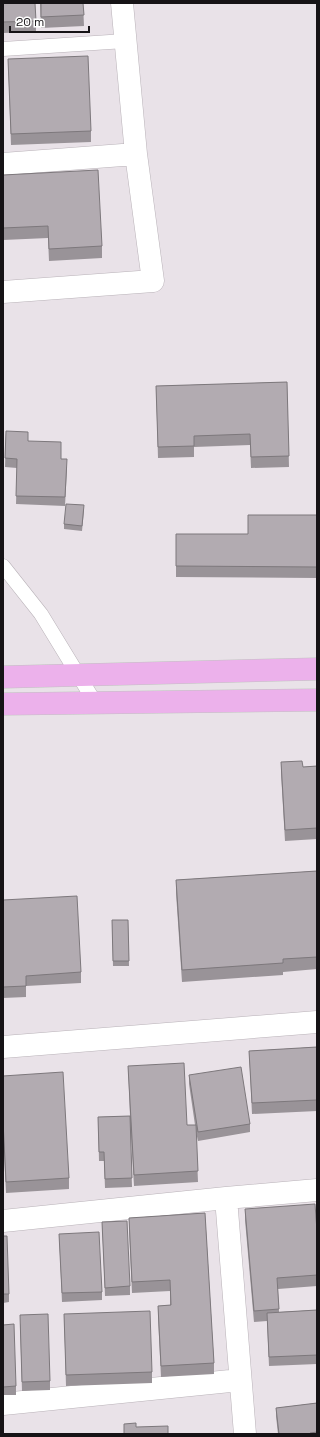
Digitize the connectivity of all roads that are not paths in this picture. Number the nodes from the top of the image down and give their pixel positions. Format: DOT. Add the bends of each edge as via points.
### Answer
graph roads {
  1 [pos="122,3"];
  2 [pos="125,41"];
  3 [pos="3,49"];
  4 [pos="136,154"];
  5 [pos="3,164"];
  6 [pos="3,292"];
  7 [pos="3,566"];
  8 [pos="317,669"];
  9 [pos="79,674"];
  10 [pos="3,677"];
  11 [pos="317,700"];
  12 [pos="3,704"];
  13 [pos="96,704"];
  14 [pos="317,1022"];
  15 [pos="3,1047"];
  16 [pos="317,1190"];
  17 [pos="226,1198"];
  18 [pos="3,1221"];
  19 [pos="240,1380"];
  20 [pos="3,1404"];
  21 [pos="245,1434"];
  1 -- 2 [label="street"];
  2 -- 3 [label="lane"];
  2 -- 4 [label="street"];
  4 -- 5 [label="street"];
  4 -- 6 [label="street" via="153,281"];
  7 -- 9 [label="lane" via="41,614"];
  8 -- 9 [label="main road"];
  9 -- 10 [label="main road"];
  9 -- 13 [label="lane"];
  11 -- 13 [label="main road"];
  12 -- 13 [label="main road"];
  14 -- 15 [label="street"];
  16 -- 17 [label="street"];
  17 -- 18 [label="street"];
  17 -- 19 [label="street"];
  19 -- 20 [label="street"];
  19 -- 21 [label="street"];
}
